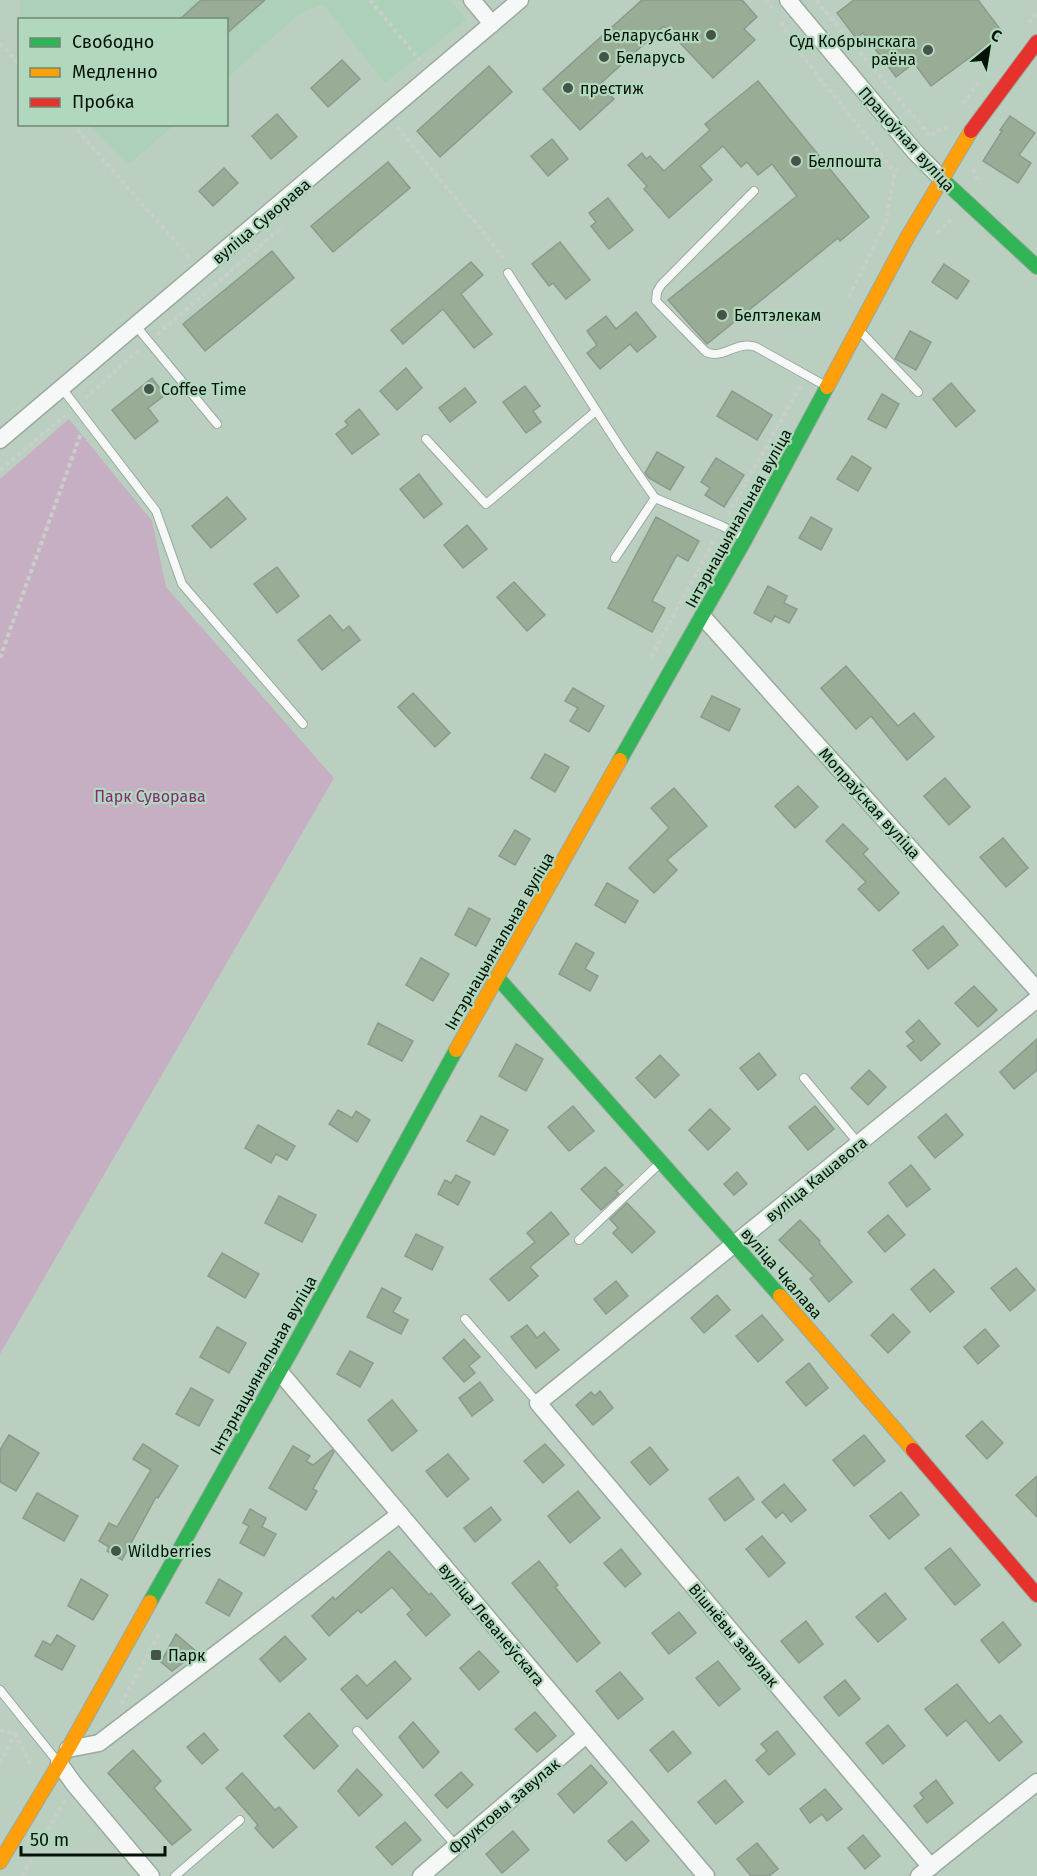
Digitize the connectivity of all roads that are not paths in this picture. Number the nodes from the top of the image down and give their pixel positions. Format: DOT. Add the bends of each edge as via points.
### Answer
graph roads {
  1 [pos="472,0"];
  2 [pos="520,0"];
  3 [pos="788,0"];
  4 [pos="492,24"];
  5 [pos="1037,42"];
  6 [pos="941,178"];
  7 [pos="754,191"];
  8 [pos="1037,267"];
  9 [pos="508,273"];
  10 [pos="136,326"];
  11 [pos="858,329"];
  12 [pos="61,387"];
  13 [pos="827,387"];
  14 [pos="918,392"];
  15 [pos="596,411"];
  16 [pos="217,424"];
  17 [pos="0,440"];
  18 [pos="426,440"];
  19 [pos="655,498"];
  20 [pos="746,538"];
  21 [pos="615,558"];
  22 [pos="702,617"];
  23 [pos="303,724"];
  24 [pos="497,977"];
  25 [pos="1037,990"];
  26 [pos="1037,999"];
  27 [pos="804,1078"];
  28 [pos="859,1145"];
  29 [pos="662,1162"];
  30 [pos="579,1240"];
  31 [pos="735,1244"];
  32 [pos="465,1319"];
  33 [pos="279,1371"];
  34 [pos="538,1403"];
  35 [pos="400,1514"];
  36 [pos="1037,1595"];
  37 [pos="0,1690"];
  38 [pos="357,1731"];
  39 [pos="586,1735"];
  40 [pos="64,1756"];
  41 [pos="1037,1782"];
  42 [pos="240,1820"];
  43 [pos="456,1846"];
  44 [pos="0,1862"];
  45 [pos="930,1873"];
  46 [pos="151,1876"];
  47 [pos="175,1876"];
  48 [pos="421,1876"];
  49 [pos="706,1876"];
  1 -- 4 [label="street"];
  2 -- 4 [label="street, вуліца Суворава"];
  3 -- 6 [label="street, Працоўная вуліца"];
  4 -- 10 [label="street, вуліца Суворава"];
  5 -- 6 [label="main road, Інтэрнацыянальная вуліца"];
  6 -- 8 [label="main road, Працоўная вуліца"];
  6 -- 11 [label="main road, Інтэрнацыянальная вуліца"];
  7 -- 13 [label="lane" via="661,285 656,301 706,352 720,354 747,344"];
  9 -- 15 [label="lane"];
  10 -- 12 [label="street, вуліца Суворава"];
  10 -- 16 [label="lane"];
  11 -- 13 [label="main road, Інтэрнацыянальная вуліца"];
  11 -- 14 [label="lane"];
  12 -- 17 [label="street, вуліца Суворава"];
  12 -- 23 [label="lane" via="156,511 182,584"];
  13 -- 20 [label="main road, Інтэрнацыянальная вуліца"];
  15 -- 18 [label="lane" via="486,504"];
  15 -- 19 [label="lane"];
  19 -- 20 [label="lane"];
  19 -- 21 [label="lane"];
  20 -- 22 [label="main road, Інтэрнацыянальная вуліца"];
  22 -- 24 [label="main road, Інтэрнацыянальная вуліца"];
  22 -- 25 [label="street, Мопраўская вуліца"];
  24 -- 29 [label="main road, вуліца Чкалава"];
  24 -- 33 [label="main road, Інтэрнацыянальная вуліца"];
  26 -- 28 [label="street, вуліца Кашавога"];
  27 -- 28 [label="lane"];
  28 -- 31 [label="street, вуліца Кашавога"];
  29 -- 30 [label="lane"];
  29 -- 31 [label="main road, вуліца Чкалава"];
  31 -- 34 [label="street, вуліца Кашавога"];
  31 -- 36 [label="main road, вуліца Чкалава"];
  32 -- 34 [label="lane"];
  33 -- 35 [label="street, вуліца Леванеўскага"];
  33 -- 40 [label="main road, Інтэрнацыянальная вуліца"];
  34 -- 45 [label="street, Вішнёвы завулак"];
  35 -- 39 [label="street, вуліца Леванеўскага"];
  35 -- 40 [label="street" via="99,1743"];
  37 -- 40 [label="lane" via="26,1724"];
  38 -- 43 [label="lane"];
  39 -- 43 [label="street, Фруктовы завулак"];
  39 -- 49 [label="street, вуліца Леванеўскага"];
  40 -- 44 [label="main road, Інтэрнацыянальная вуліца"];
  40 -- 46 [label="street" via="74,1784"];
  41 -- 45 [label="street"];
  42 -- 47 [label="lane"];
  43 -- 48 [label="street, Фруктовы завулак"];
}
